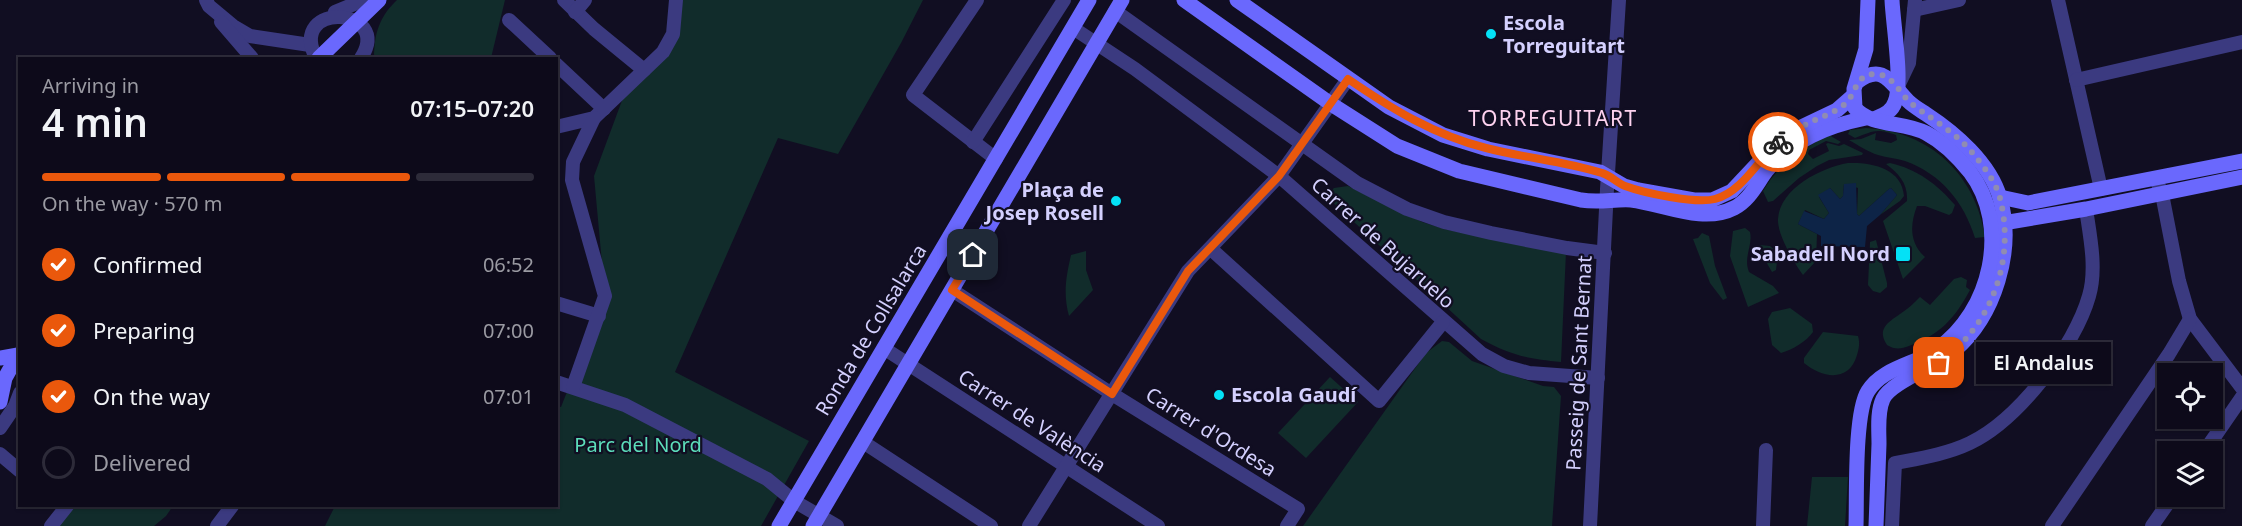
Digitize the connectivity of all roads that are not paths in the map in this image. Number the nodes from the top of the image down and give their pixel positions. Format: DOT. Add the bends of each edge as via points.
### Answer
graph roads {
  1 [pos="372,0"];
  2 [pos="379,0"];
  3 [pos="564,0"];
  4 [pos="585,0"];
  5 [pos="676,0"];
  6 [pos="977,0"];
  7 [pos="1064,0"];
  8 [pos="1089,0"];
  9 [pos="1184,0"];
  10 [pos="1237,0"];
  11 [pos="1619,0"];
  12 [pos="1868,0"];
  13 [pos="1893,0"];
  14 [pos="1959,0"];
  15 [pos="2058,0"];
  16 [pos="208,3"];
  17 [pos="1914,5"];
  18 [pos="1119,6"];
  19 [pos="575,12"];
  20 [pos="326,16"];
  21 [pos="509,20"];
  22 [pos="361,26"];
  23 [pos="1073,28"];
  24 [pos="274,41"];
  25 [pos="2242,42"];
  26 [pos="1096,43"];
  27 [pos="310,45"];
  28 [pos="364,56"];
  29 [pos="251,57"];
  30 [pos="317,57"];
  31 [pos="319,57"];
  32 [pos="545,57"];
  33 [pos="558,66"];
  34 [pos="644,70"];
  35 [pos="1348,79"];
  36 [pos="2076,80"];
  37 [pos="1897,88"];
  38 [pos="1855,89"];
  39 [pos="1331,104"];
  40 [pos="599,113"];
  41 [pos="1870,118"];
  42 [pos="558,126"];
  43 [pos="973,142"];
  44 [pos="1302,144"];
  45 [pos="996,159"];
  46 [pos="2242,161"];
  47 [pos="1608,175"];
  48 [pos="1279,176"];
  49 [pos="2242,177"];
  50 [pos="2154,178"];
  51 [pos="2101,189"];
  52 [pos="2162,194"];
  53 [pos="2000,197"];
  54 [pos="1606,202"];
  55 [pos="1987,207"];
  56 [pos="2086,209"];
  57 [pos="959,223"];
  58 [pos="2004,223"];
  59 [pos="983,237"];
  60 [pos="1211,249"];
  61 [pos="1605,253"];
  62 [pos="952,290"];
  63 [pos="558,304"];
  64 [pos="599,316"];
  65 [pos="2190,319"];
  66 [pos="1443,322"];
  67 [pos="885,349"];
  68 [pos="18,355"];
  69 [pos="18,356"];
  70 [pos="18,357"];
  71 [pos="0,358"];
  72 [pos="908,364"];
  73 [pos="0,374"];
  74 [pos="1598,378"];
  75 [pos="558,383"];
  76 [pos="573,387"];
  77 [pos="2242,388"];
  78 [pos="1112,394"];
  79 [pos="2242,397"];
  80 [pos="18,398"];
  81 [pos="0,402"];
  82 [pos="0,428"];
  83 [pos="2212,441"];
  84 [pos="863,442"];
  85 [pos="1766,450"];
  86 [pos="0,454"];
  87 [pos="1066,467"];
  88 [pos="18,469"];
  89 [pos="794,501"];
  90 [pos="63,507"];
  91 [pos="231,507"];
  92 [pos="2165,507"];
  93 [pos="816,520"];
  94 [pos="51,526"];
  95 [pos="217,526"];
  96 [pos="779,526"];
  97 [pos="837,526"];
  98 [pos="991,526"];
  99 [pos="1029,526"];
  100 [pos="1158,526"];
  101 [pos="1287,526"];
  102 [pos="1590,526"];
  103 [pos="1763,526"];
  104 [pos="1856,526"];
  105 [pos="1876,526"];
  106 [pos="1892,526"];
  107 [pos="2052,526"];
  108 [pos="2152,526"];
  1 -- 20 [label="street"];
  2 -- 22 [label="main road"];
  3 -- 19 [label="street"];
  4 -- 19 [label="street"];
  5 -- 34 [label="street" via="672,39"];
  6 -- 43 [label="street" via="913,95"];
  7 -- 43 [label="street"];
  8 -- 23 [label="main road, Ronda de Collsalarca"];
  9 -- 39 [label="main road"];
  10 -- 35 [label="main road"];
  11 -- 47 [label="street, Passeig de Sant Bernat"];
  12 -- 38 [label="main road" via="1866,49"];
  13 -- 37 [label="main road"];
  14 -- 17 [label="street"];
  15 -- 36 [label="street"];
  16 -- 24 [label="street" via="250,36"];
  16 -- 29 [label="street"];
  17 -- 37 [label="street" via="1909,63"];
  18 -- 26 [label="main road"];
  18 -- 44 [label="street"];
  19 -- 34 [label="street"];
  20 -- 22 [label="street" via="349,15"];
  20 -- 24 [label="street" via="297,34"];
  20 -- 27 [label="street" via="314,27"];
  21 -- 32 [label="street"];
  22 -- 28 [label="street" via="367,42"];
  22 -- 31 [label="main road"];
  23 -- 26 [label="street, Carrer de Bujaruelo"];
  23 -- 45 [label="main road, Ronda de Collsalarca"];
  24 -- 27 [label="street"];
  25 -- 36 [label="street"];
  26 -- 48 [label="street, Carrer de Bujaruelo"];
  26 -- 59 [label="main road"];
  27 -- 30 [label="street"];
  33 -- 40 [label="street"];
  34 -- 40 [label="street"];
  35 -- 39 [label="street"];
  35 -- 47 [label="main road" via="1389,107 1443,135 1488,149"];
  36 -- 51 [label="street"];
  37 -- 38 [label="main road" via="1886,76 1878,74 1864,77"];
  37 -- 41 [label="main road" via="1895,104 1888,112"];
  37 -- 53 [label="main road" via="1910,103 1964,143 1992,179"];
  38 -- 41 [label="main road" via="1855,108"];
  38 -- 47 [label="main road" via="1837,110 1794,130 1743,181 1712,200 1638,190"];
  39 -- 44 [label="street"];
  39 -- 54 [label="main road" via="1382,138 1459,171 1573,199"];
  40 -- 42 [label="street"];
  40 -- 64 [label="street" via="573,162 572,172 604,286"];
  41 -- 54 [label="main road" via="1821,130 1791,147 1745,200 1721,213 1701,214 1628,200"];
  41 -- 55 [label="main road" via="1926,132 1948,148 1977,183"];
  43 -- 45 [label="street"];
  44 -- 48 [label="street"];
  44 -- 61 [label="street" via="1357,183 1407,209 1491,233"];
  45 -- 57 [label="main road, Ronda de Collsalarca"];
  46 -- 50 [label="main road"];
  47 -- 54 [label="street, Passeig de Sant Bernat"];
  48 -- 60 [label="street"];
  48 -- 66 [label="street, Carrer de Bujaruelo"];
  49 -- 52 [label="main road"];
  50 -- 51 [label="main road"];
  50 -- 52 [label="street"];
  51 -- 53 [label="main road" via="2028,203"];
  52 -- 56 [label="main road"];
  52 -- 65 [label="street"];
  53 -- 58 [label="main road"];
  54 -- 61 [label="street, Passeig de Sant Bernat"];
  55 -- 58 [label="main road"];
  55 -- 104 [label="main road" via="1991,255 1975,308 1940,348 1881,377 1867,392 1860,418"];
  56 -- 58 [label="main road"];
  56 -- 106 [label="street" via="2092,271 2090,295 2058,361 2008,416 1972,442 1932,457 1895,463"];
  57 -- 59 [label="main road"];
  57 -- 67 [label="main road, Ronda de Collsalarca"];
  58 -- 105 [label="main road" via="1998,282 1987,312 1947,357 1898,385 1884,398 1879,417"];
  59 -- 62 [label="main road"];
  60 -- 66 [label="street" via="1379,401"];
  60 -- 78 [label="street" via="1188,271"];
  61 -- 74 [label="street, Passeig de Sant Bernat"];
  62 -- 72 [label="main road"];
  62 -- 78 [label="street, Carrer d'Ordesa"];
  63 -- 64 [label="street"];
  64 -- 76 [label="street"];
  65 -- 77 [label="street"];
  65 -- 107 [label="street"];
  66 -- 74 [label="street, Carrer de Bujaruelo" via="1482,354 1504,366"];
  67 -- 72 [label="street, Carrer de València"];
  67 -- 89 [label="main road, Ronda de Collsalarca"];
  68 -- 71 [label="main road"];
  69 -- 73 [label="main road"];
  70 -- 81 [label="main road" via="5,378"];
  72 -- 84 [label="main road"];
  72 -- 87 [label="street, Carrer de València"];
  74 -- 102 [label="street, Passeig de Sant Bernat"];
  75 -- 76 [label="street"];
  76 -- 89 [label="street" via="626,405 767,479"];
  78 -- 87 [label="street"];
  78 -- 101 [label="street, Carrer d'Ordesa" via="1298,508"];
  79 -- 83 [label="street"];
  80 -- 82 [label="street"];
  84 -- 93 [label="main road"];
  84 -- 98 [label="street"];
  85 -- 103 [label="street"];
  86 -- 88 [label="street"];
  87 -- 99 [label="street"];
  87 -- 100 [label="street, Carrer de València"];
  89 -- 93 [label="street"];
  89 -- 96 [label="main road, Ronda de Collsalarca"];
  90 -- 94 [label="street"];
  91 -- 95 [label="street"];
  92 -- 108 [label="street"];
  93 -- 97 [label="street"];
}
